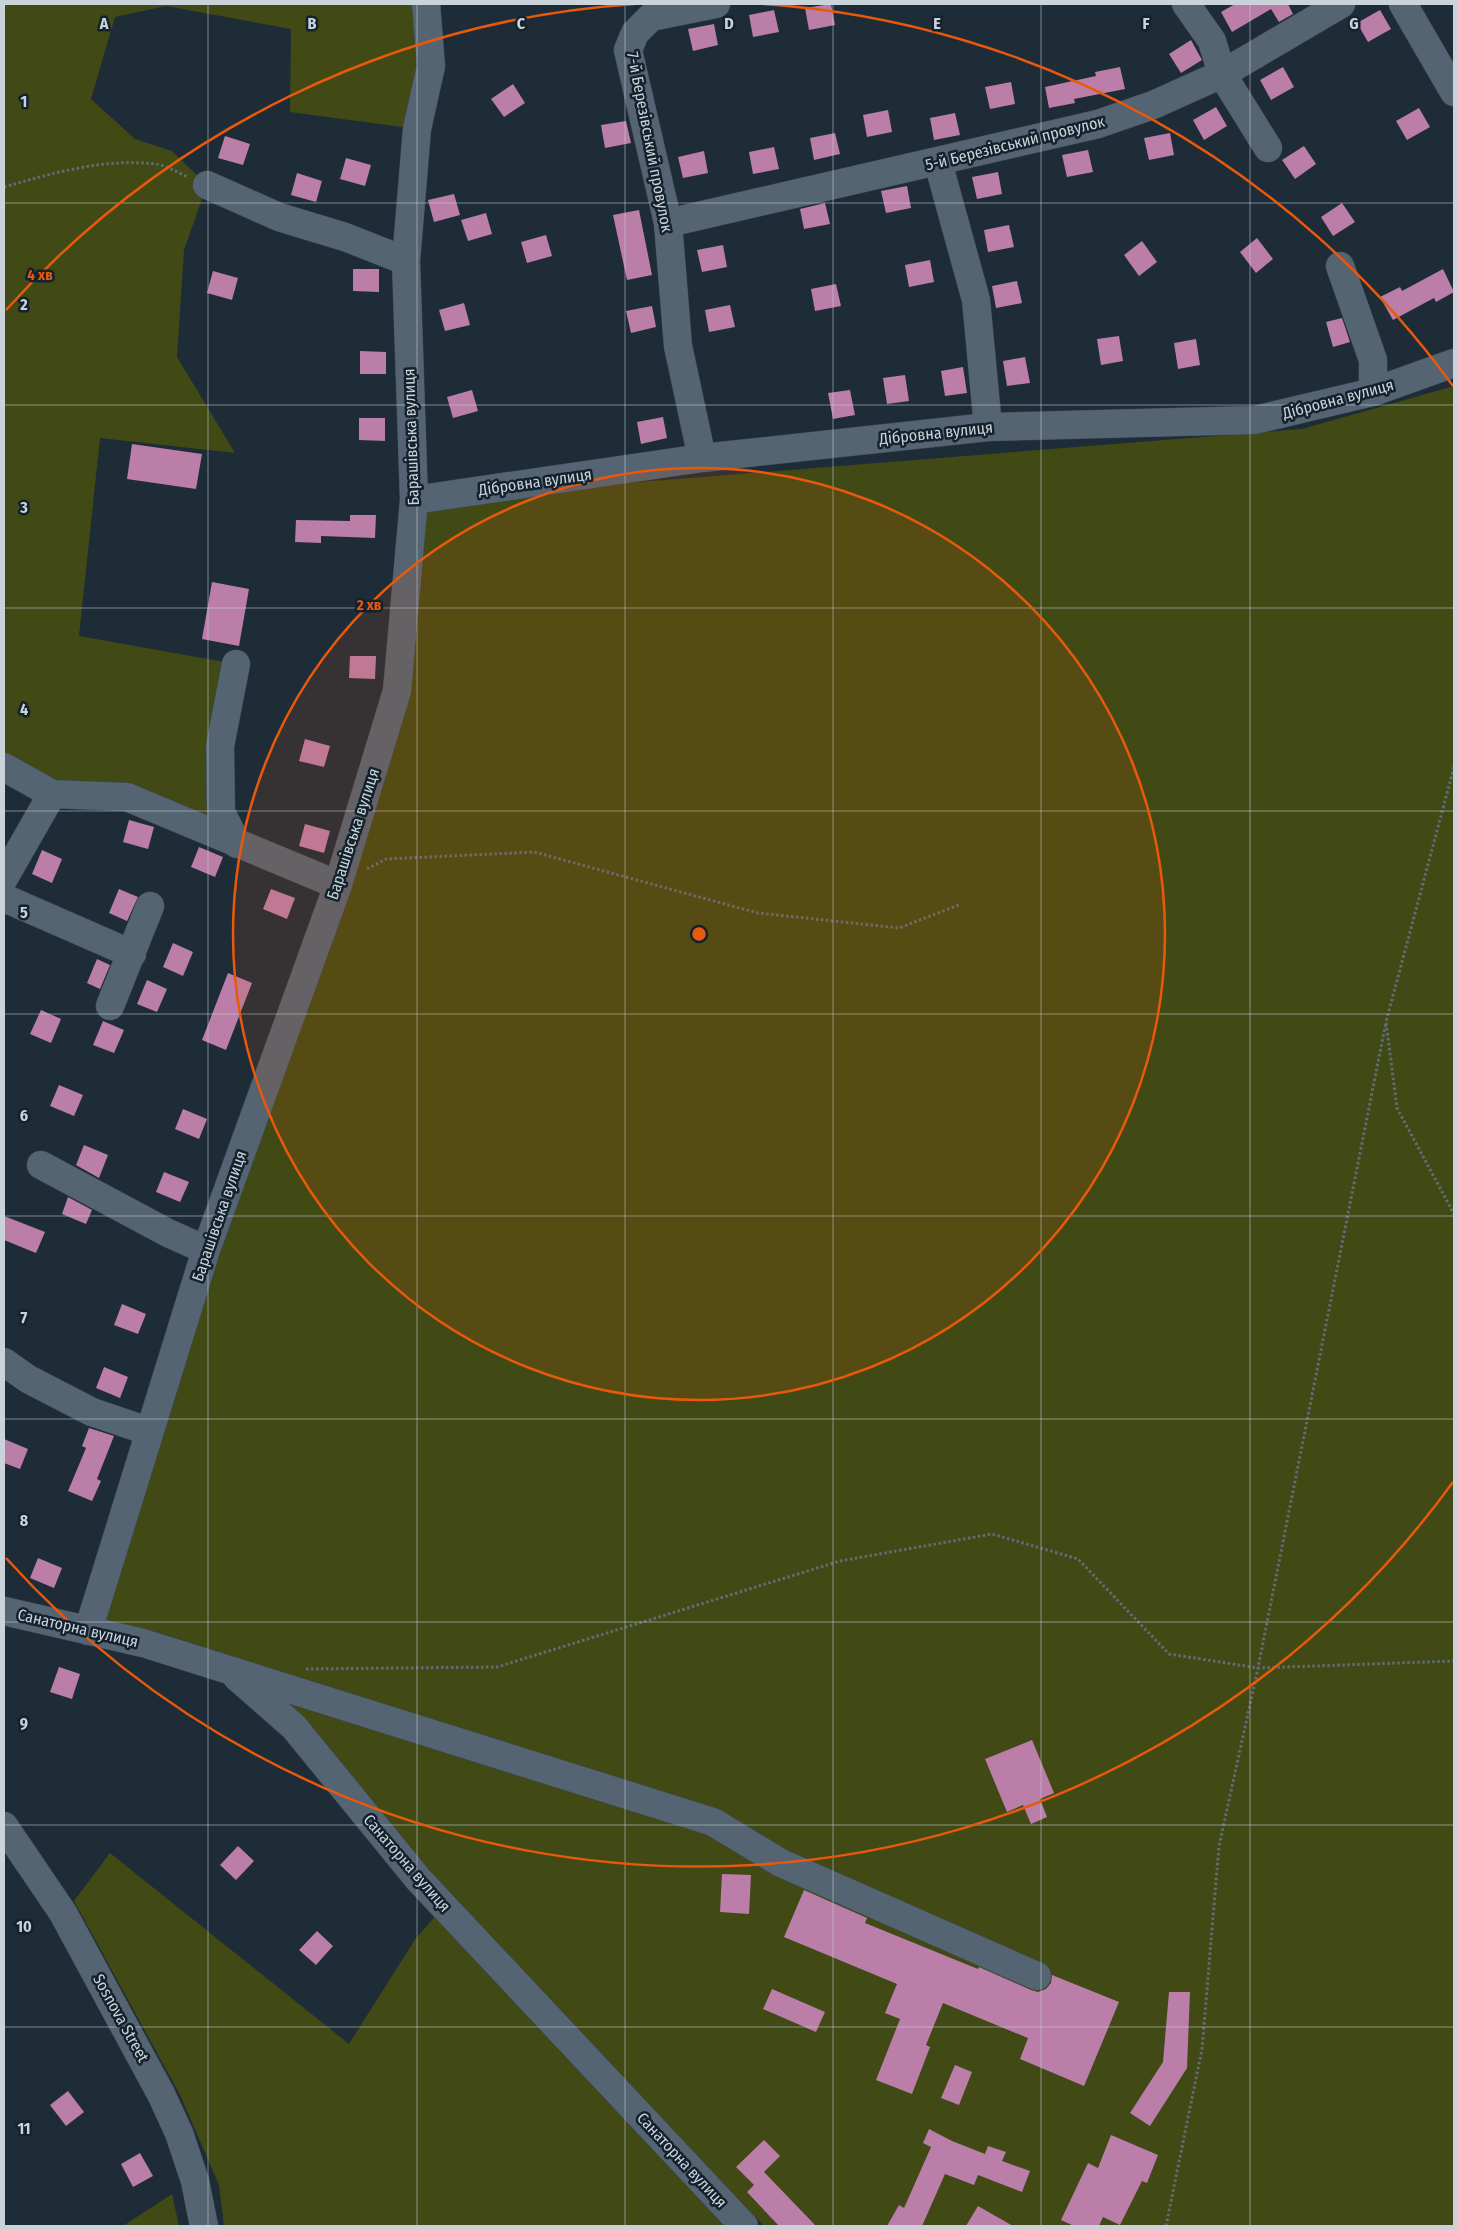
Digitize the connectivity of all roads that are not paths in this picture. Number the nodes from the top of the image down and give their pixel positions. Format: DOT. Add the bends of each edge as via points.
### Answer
graph roads {
  1 [pos="426,4"];
  2 [pos="716,4"];
  3 [pos="1186,4"];
  4 [pos="1341,4"];
  5 [pos="1403,4"];
  6 [pos="1222,74"];
  7 [pos="1454,92"];
  8 [pos="1268,148"];
  9 [pos="938,162"];
  10 [pos="207,186"];
  11 [pos="668,223"];
  12 [pos="406,261"];
  13 [pos="1340,266"];
  14 [pos="1454,363"];
  15 [pos="1373,392"];
  16 [pos="988,427"];
  17 [pos="702,458"];
  18 [pos="414,500"];
  19 [pos="236,664"];
  20 [pos="4,767"];
  21 [pos="52,794"];
  22 [pos="237,844"];
  23 [pos="4,878"];
  24 [pos="338,885"];
  25 [pos="4,898"];
  26 [pos="150,906"];
  27 [pos="132,954"];
  28 [pos="110,1006"];
  29 [pos="41,1165"];
  30 [pos="206,1250"];
  31 [pos="4,1362"];
  32 [pos="148,1431"];
  33 [pos="4,1611"];
  34 [pos="88,1631"];
  35 [pos="228,1669"];
  36 [pos="4,1826"];
  37 [pos="1037,1976"];
  38 [pos="204,2226"];
  39 [pos="744,2226"];
  1 -- 12 [label="street, Барашівська вулиця" via="431,66 417,129"];
  2 -- 11 [label="street, 7-й Березівський провулок" via="651,17 636,32 628,50"];
  3 -- 6 [label="street" via="1212,40"];
  4 -- 6 [label="street, 5-й Березівський провулок"];
  5 -- 7 [label="street"];
  6 -- 8 [label="street"];
  6 -- 9 [label="street, 5-й Березівський провулок" via="1153,105 1098,124"];
  9 -- 11 [label="street, 5-й Березівський провулок"];
  9 -- 16 [label="street" via="976,300"];
  10 -- 12 [label="street" via="279,217 345,237"];
  11 -- 17 [label="street, 7-й Березівський провулок" via="678,346"];
  12 -- 18 [label="street, Барашівська вулиця"];
  13 -- 15 [label="street" via="1373,360"];
  14 -- 15 [label="street, Дібровна вулиця"];
  15 -- 16 [label="street, Дібровна вулиця" via="1255,420"];
  16 -- 17 [label="street, Дібровна вулиця"];
  17 -- 18 [label="street, Дібровна вулиця"];
  18 -- 24 [label="street, Барашівська вулиця" via="397,691"];
  19 -- 22 [label="street" via="220,746 221,812"];
  20 -- 21 [label="street"];
  21 -- 22 [label="street" via="126,797"];
  21 -- 23 [label="street"];
  22 -- 24 [label="street"];
  24 -- 30 [label="street, Барашівська вулиця"];
  25 -- 27 [label="street"];
  26 -- 27 [label="street"];
  27 -- 28 [label="street"];
  29 -- 30 [label="street"];
  30 -- 32 [label="street, Барашівська вулиця"];
  31 -- 32 [label="street" via="28,1379 92,1412"];
  32 -- 34 [label="street, Барашівська вулиця"];
  33 -- 34 [label="street, Санаторна вулиця"];
  34 -- 35 [label="street, Санаторна вулиця" via="143,1643"];
  35 -- 37 [label="street" via="713,1822 781,1863"];
  35 -- 39 [label="street, Санаторна вулиця" via="294,1727 419,1880"];
  36 -- 38 [label="street, Sosnova Street" via="63,1913 162,2094 192,2173"];
}
